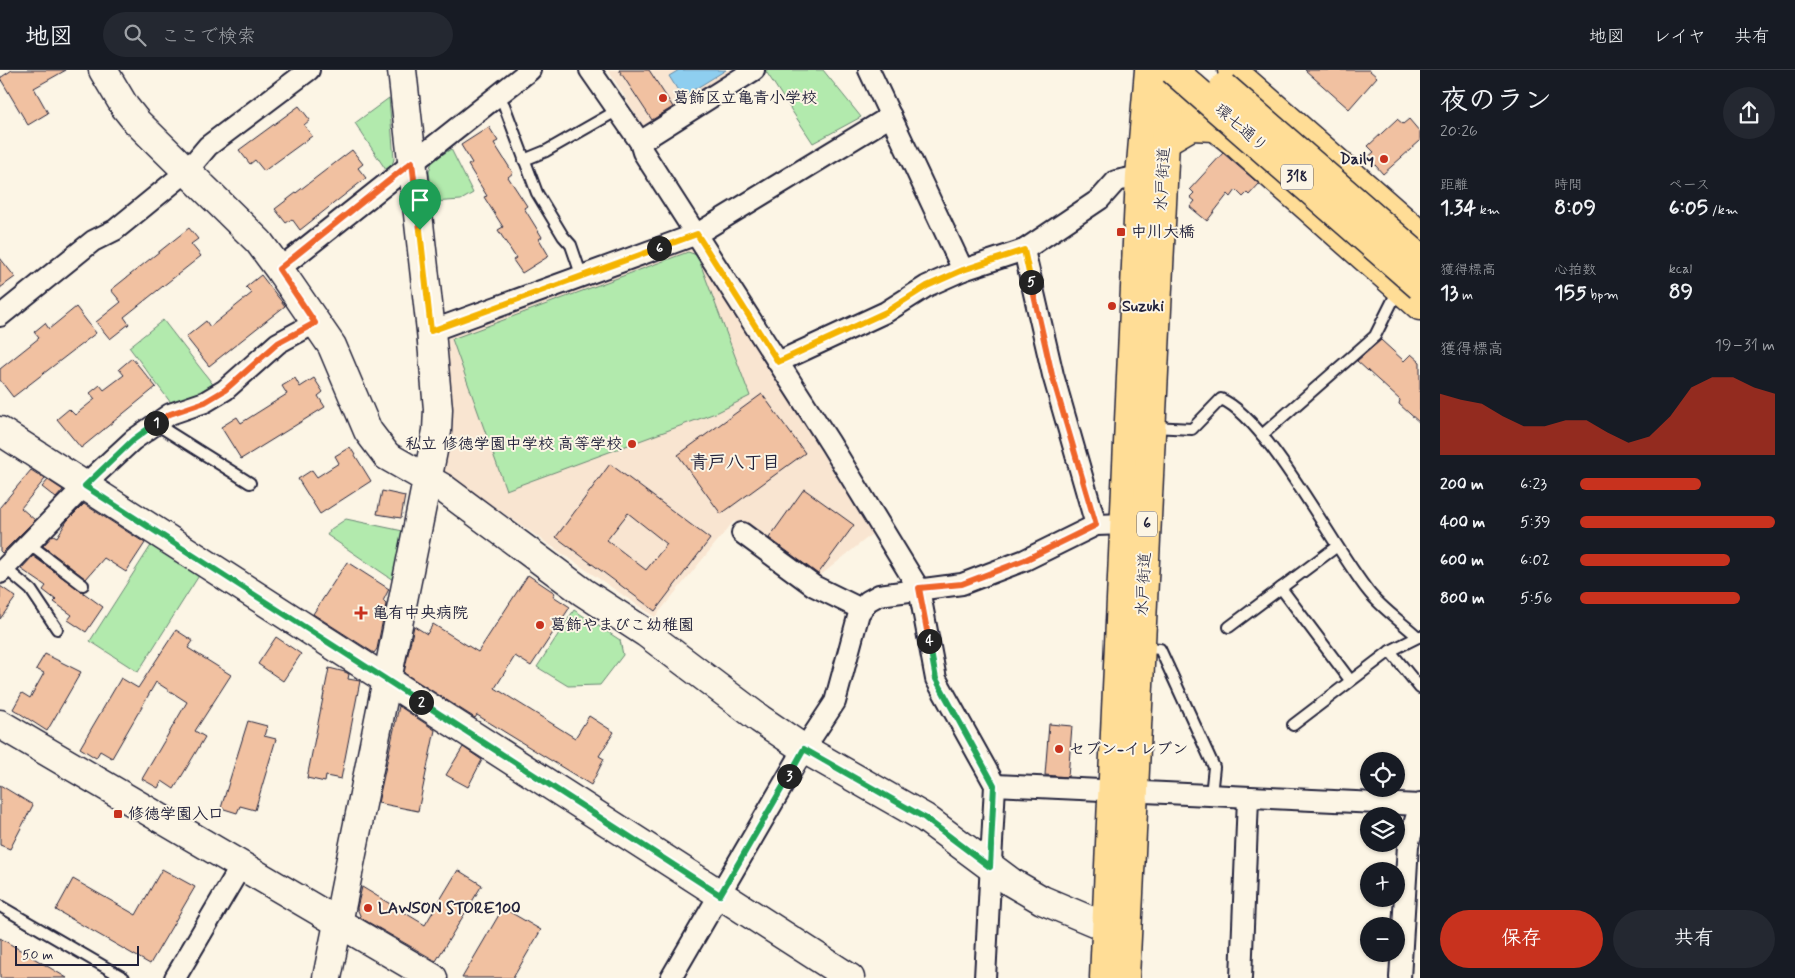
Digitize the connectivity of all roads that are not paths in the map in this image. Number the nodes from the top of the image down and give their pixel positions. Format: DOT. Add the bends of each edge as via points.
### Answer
graph roads {
  1 [pos="103,70"];
  2 [pos="309,70"];
  3 [pos="402,70"];
  4 [pos="530,70"];
  5 [pos="590,70"];
  6 [pos="754,70"];
  7 [pos="869,70"];
  8 [pos="1204,70"];
  9 [pos="1238,72"];
  10 [pos="1160,74"];
  11 [pos="497,96"];
  12 [pos="1273,104"];
  13 [pos="618,110"];
  14 [pos="891,116"];
  15 [pos="1215,127"];
  16 [pos="1165,141"];
  17 [pos="640,142"];
  18 [pos="1239,146"];
  19 [pos="524,160"];
  20 [pos="412,162"];
  21 [pos="186,172"];
  22 [pos="1140,176"];
  23 [pos="697,234"];
  24 [pos="1420,235"];
  25 [pos="1024,250"];
  26 [pos="1420,258"];
  27 [pos="279,269"];
  28 [pos="963,270"];
  29 [pos="582,277"];
  30 [pos="1410,287"];
  31 [pos="1420,306"];
  32 [pos="0,316"];
  33 [pos="315,323"];
  34 [pos="431,331"];
  35 [pos="778,362"];
  36 [pos="156,424"];
  37 [pos="1152,427"];
  38 [pos="0,431"];
  39 [pos="1262,435"];
  40 [pos="429,480"];
  41 [pos="250,483"];
  42 [pos="85,486"];
  43 [pos="1125,524"];
  44 [pos="1096,525"];
  45 [pos="742,533"];
  46 [pos="29,544"];
  47 [pos="1336,546"];
  48 [pos="2,571"];
  49 [pos="83,585"];
  50 [pos="919,588"];
  51 [pos="1281,588"];
  52 [pos="861,608"];
  53 [pos="1229,627"];
  54 [pos="57,629"];
  55 [pos="1419,636"];
  56 [pos="1141,647"];
  57 [pos="1390,651"];
  58 [pos="1350,680"];
  59 [pos="388,681"];
  60 [pos="1420,688"];
  61 [pos="0,724"];
  62 [pos="1294,725"];
  63 [pos="804,749"];
  64 [pos="994,785"];
  65 [pos="1122,791"];
  66 [pos="1211,795"];
  67 [pos="1248,798"];
  68 [pos="1420,805"];
  69 [pos="241,866"];
  70 [pos="990,867"];
  71 [pos="720,895"];
  72 [pos="0,906"];
  73 [pos="338,923"];
  74 [pos="1106,928"];
  75 [pos="124,978"];
  76 [pos="175,978"];
  77 [pos="327,978"];
  78 [pos="433,978"];
  79 [pos="671,978"];
  80 [pos="850,978"];
  81 [pos="984,978"];
  82 [pos="1104,978"];
  83 [pos="1126,978"];
  84 [pos="1241,978"];
  85 [pos="1400,978"];
  1 -- 21 [label="street" via="125,107"];
  2 -- 21 [label="street" via="208,146"];
  3 -- 20 [label="street"];
  4 -- 11 [label="street"];
  5 -- 13 [label="street"];
  6 -- 17 [label="street"];
  7 -- 14 [label="street"];
  8 -- 26 [label="main road, 環七通り / 318, bridge"];
  9 -- 12 [label="main road"];
  10 -- 15 [label="main road"];
  10 -- 16 [label="main road, 水戸街道 / 6"];
  10 -- 22 [label="main road, 水戸街道 / 6"];
  10 -- 30 [label="main road, 環七通り / 318, bridge"];
  11 -- 19 [label="lane" via="504,105"];
  11 -- 20 [label="street"];
  12 -- 18 [label="main road" via="1253,108 1239,125 1236,135"];
  12 -- 24 [label="main road"];
  13 -- 17 [label="street"];
  13 -- 19 [label="lane"];
  14 -- 23 [label="street"];
  14 -- 28 [label="street"];
  15 -- 16 [label="main road" via="1191,126"];
  15 -- 18 [label="main road"];
  16 -- 37 [label="main road, 水戸街道 / 6"];
  17 -- 23 [label="street" via="643,152"];
  18 -- 30 [label="main road"];
  19 -- 29 [label="lane" via="537,193 562,236 571,245"];
  20 -- 27 [label="street"];
  20 -- 34 [label="street"];
  21 -- 27 [label="street" via="259,242"];
  21 -- 32 [label="street" via="115,230 92,241"];
  22 -- 25 [label="street" via="1116,181 1100,199"];
  22 -- 43 [label="main road, 水戸街道 / 6"];
  23 -- 29 [label="street"];
  23 -- 35 [label="street"];
  25 -- 28 [label="street"];
  25 -- 44 [label="street" via="1052,375"];
  27 -- 33 [label="street"];
  28 -- 35 [label="street" via="927,286 886,312"];
  29 -- 34 [label="street"];
  30 -- 31 [label="main road"];
  30 -- 39 [label="lane" via="1375,336"];
  33 -- 36 [label="street" via="278,343 225,390 205,402 170,414"];
  33 -- 40 [label="street" via="332,346 376,443 387,456"];
  34 -- 40 [label="street" via="438,409"];
  35 -- 50 [label="street"];
  36 -- 41 [label="lane"];
  36 -- 42 [label="street" via="133,440"];
  37 -- 39 [label="lane" via="1192,429 1221,399 1231,404"];
  37 -- 56 [label="main road, 水戸街道 / 6"];
  38 -- 42 [label="street"];
  39 -- 47 [label="lane"];
  40 -- 59 [label="street"];
  40 -- 63 [label="street"];
  42 -- 46 [label="street"];
  42 -- 59 [label="street"];
  43 -- 44 [label="street"];
  43 -- 65 [label="main road, 水戸街道 / 6"];
  44 -- 50 [label="street" via="1025,560 962,584"];
  45 -- 52 [label="street" via="814,586"];
  46 -- 48 [label="street"];
  46 -- 49 [label="lane"];
  47 -- 51 [label="lane"];
  47 -- 55 [label="lane" via="1369,593"];
  48 -- 54 [label="lane" via="31,590"];
  50 -- 52 [label="street" via="879,595"];
  50 -- 64 [label="street" via="936,679"];
  51 -- 53 [label="lane"];
  51 -- 58 [label="lane"];
  52 -- 63 [label="street" via="835,702"];
  55 -- 57 [label="lane"];
  56 -- 65 [label="main road, 水戸街道 / 6"];
  56 -- 66 [label="lane" via="1160,649 1214,767"];
  57 -- 58 [label="lane"];
  57 -- 60 [label="lane"];
  58 -- 62 [label="lane"];
  59 -- 71 [label="street"];
  59 -- 73 [label="street"];
  61 -- 69 [label="street"];
  63 -- 70 [label="street" via="925,818"];
  63 -- 71 [label="street"];
  64 -- 65 [label="street"];
  64 -- 70 [label="street"];
  65 -- 66 [label="street"];
  65 -- 74 [label="main road, 水戸街道 / 6"];
  65 -- 83 [label="main road, 水戸街道 / 6"];
  66 -- 67 [label="street"];
  67 -- 68 [label="street"];
  67 -- 84 [label="street"];
  68 -- 85 [label="street" via="1408,845"];
  69 -- 73 [label="street"];
  69 -- 76 [label="street"];
  70 -- 74 [label="street" via="1042,900"];
  70 -- 81 [label="street"];
  71 -- 79 [label="street"];
  71 -- 80 [label="street"];
  72 -- 75 [label="lane"];
  73 -- 77 [label="street"];
  73 -- 78 [label="street"];
  74 -- 82 [label="main road, 水戸街道 / 6"];
}
